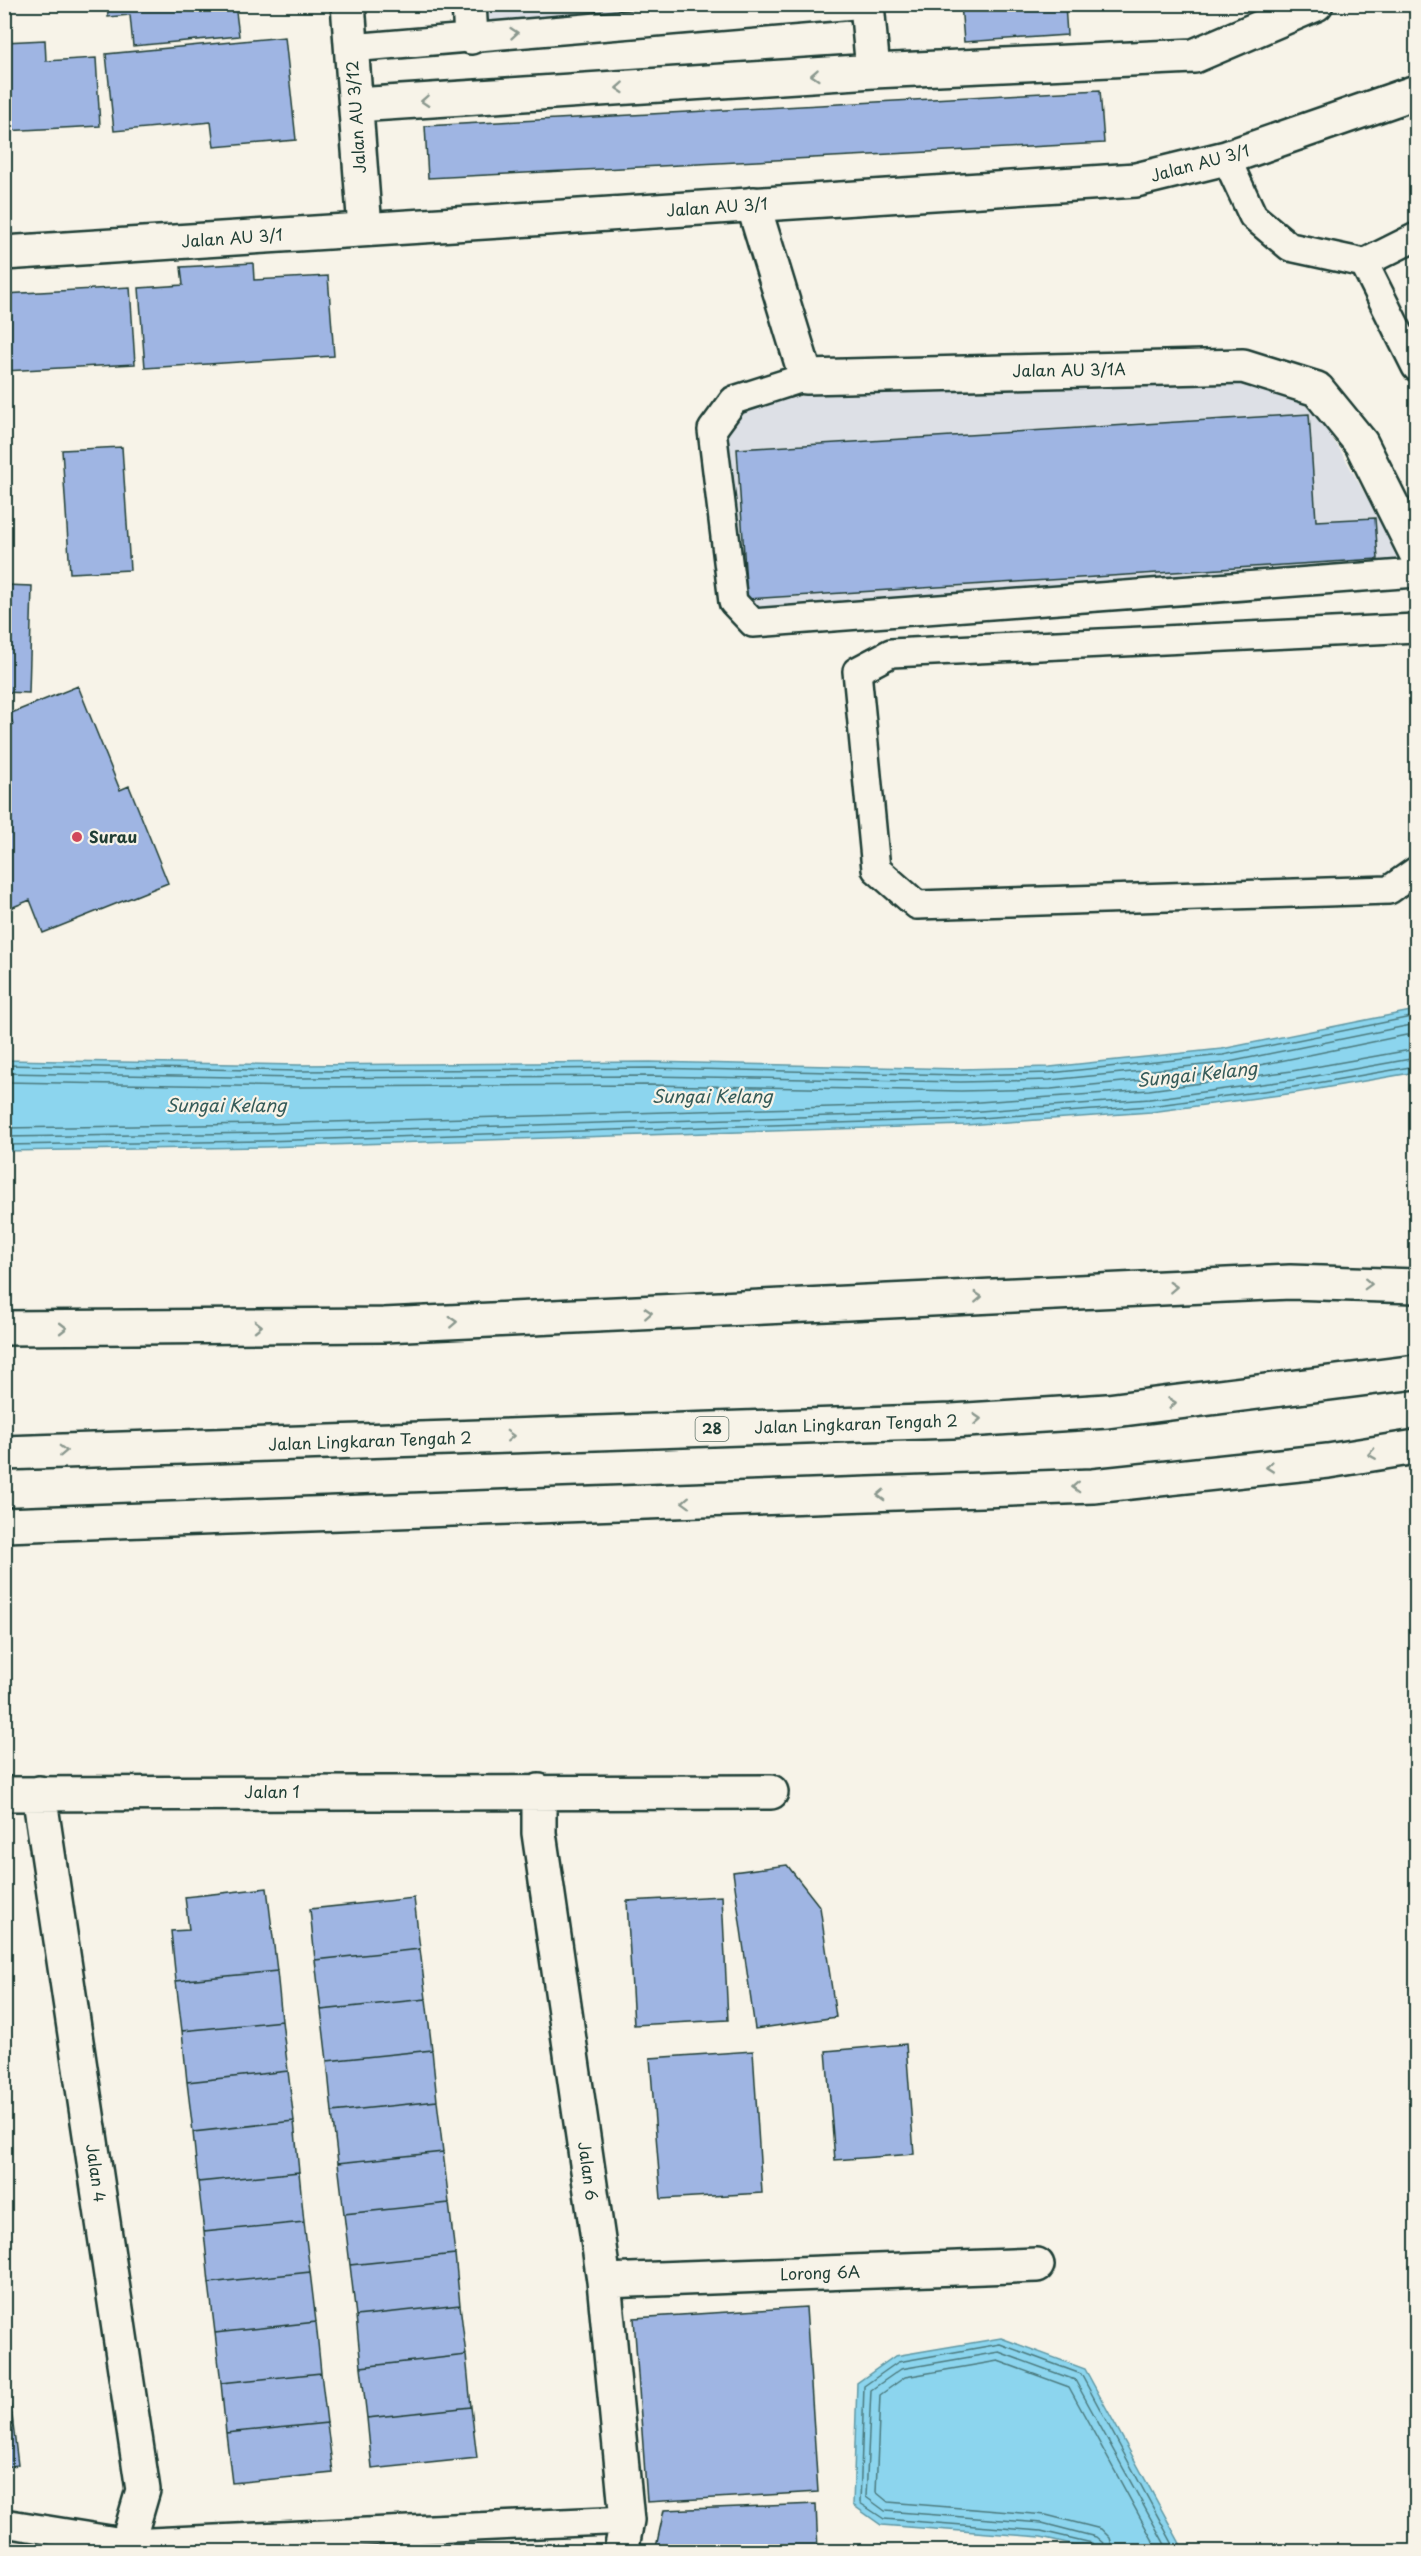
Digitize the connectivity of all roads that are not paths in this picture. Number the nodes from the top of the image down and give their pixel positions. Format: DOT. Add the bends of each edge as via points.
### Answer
graph roads {
  1 [pos="348,4"];
  2 [pos="469,4"];
  3 [pos="867,4"];
  4 [pos="1316,4"];
  5 [pos="1264,16"];
  6 [pos="471,37"];
  7 [pos="351,48"];
  8 [pos="873,71"];
  9 [pos="1416,92"];
  10 [pos="356,105"];
  11 [pos="1226,158"];
  12 [pos="753,204"];
  13 [pos="365,229"];
  14 [pos="1416,237"];
  15 [pos="4,252"];
  16 [pos="1364,263"];
  17 [pos="1416,367"];
  18 [pos="806,377"];
  19 [pos="1416,553"];
  20 [pos="1416,573"];
  21 [pos="1416,628"];
  22 [pos="1416,871"];
  23 [pos="1416,1286"];
  24 [pos="4,1328"];
  25 [pos="1416,1372"];
  26 [pos="1416,1447"];
  27 [pos="4,1453"];
  28 [pos="4,1525"];
  29 [pos="539,1791"];
  30 [pos="771,1792"];
  31 [pos="39,1793"];
  32 [pos="4,1794"];
  33 [pos="1037,2265"];
  34 [pos="604,2281"];
  35 [pos="627,2520"];
  36 [pos="4,2523"];
  37 [pos="127,2547"];
  38 [pos="621,2552"];
  1 -- 7 [label="main road, Jalan AU 3/12"];
  2 -- 6 [label="main road"];
  6 -- 3 [label="lane, one-way"];
  3 -- 8 [label="main road"];
  4 -- 5 [label="main road"];
  5 -- 8 [label="main road" via="1194,56"];
  6 -- 7 [label="lane"];
  7 -- 10 [label="main road, Jalan AU 3/12"];
  8 -- 10 [label="main road, one-way"];
  9 -- 11 [label="main road, Jalan AU 3/1"];
  10 -- 13 [label="main road, Jalan AU 3/12"];
  11 -- 12 [label="main road, Jalan AU 3/1" via="1136,180"];
  11 -- 16 [label="lane" via="1253,216 1290,248"];
  12 -- 13 [label="main road, Jalan AU 3/1"];
  12 -- 18 [label="main road"];
  13 -- 15 [label="main road, Jalan AU 3/1"];
  14 -- 16 [label="lane"];
  16 -- 17 [label="lane"];
  18 -- 19 [label="main road, Jalan AU 3/1A" via="1243,366 1317,389 1361,443"];
  18 -- 20 [label="lane" via="735,400 712,430 733,602 753,623"];
  21 -- 22 [label="lane" via="891,653 858,671 876,869 916,905 1389,890"];
  24 -- 23 [label="main road, one-way" via="384,1325 1290,1282"];
  27 -- 25 [label="main road, Jalan Lingkaran Tengah 2 / 28, one-way" via="952,1421 1107,1411"];
  26 -- 28 [label="main road, one-way" via="1328,1461 1093,1486"];
  29 -- 30 [label="main road, Jalan 1"];
  29 -- 31 [label="main road, Jalan 1"];
  29 -- 34 [label="main road, Jalan 6" via="539,1833"];
  31 -- 32 [label="main road, Jalan 1"];
  31 -- 37 [label="main road, Jalan 4" via="143,2490"];
  33 -- 34 [label="main road, Lorong 6A"];
  34 -- 35 [label="main road, Jalan 6"];
  35 -- 37 [label="lane"];
  35 -- 38 [label="main road, Jalan 6"];
  36 -- 37 [label="lane"];
}
